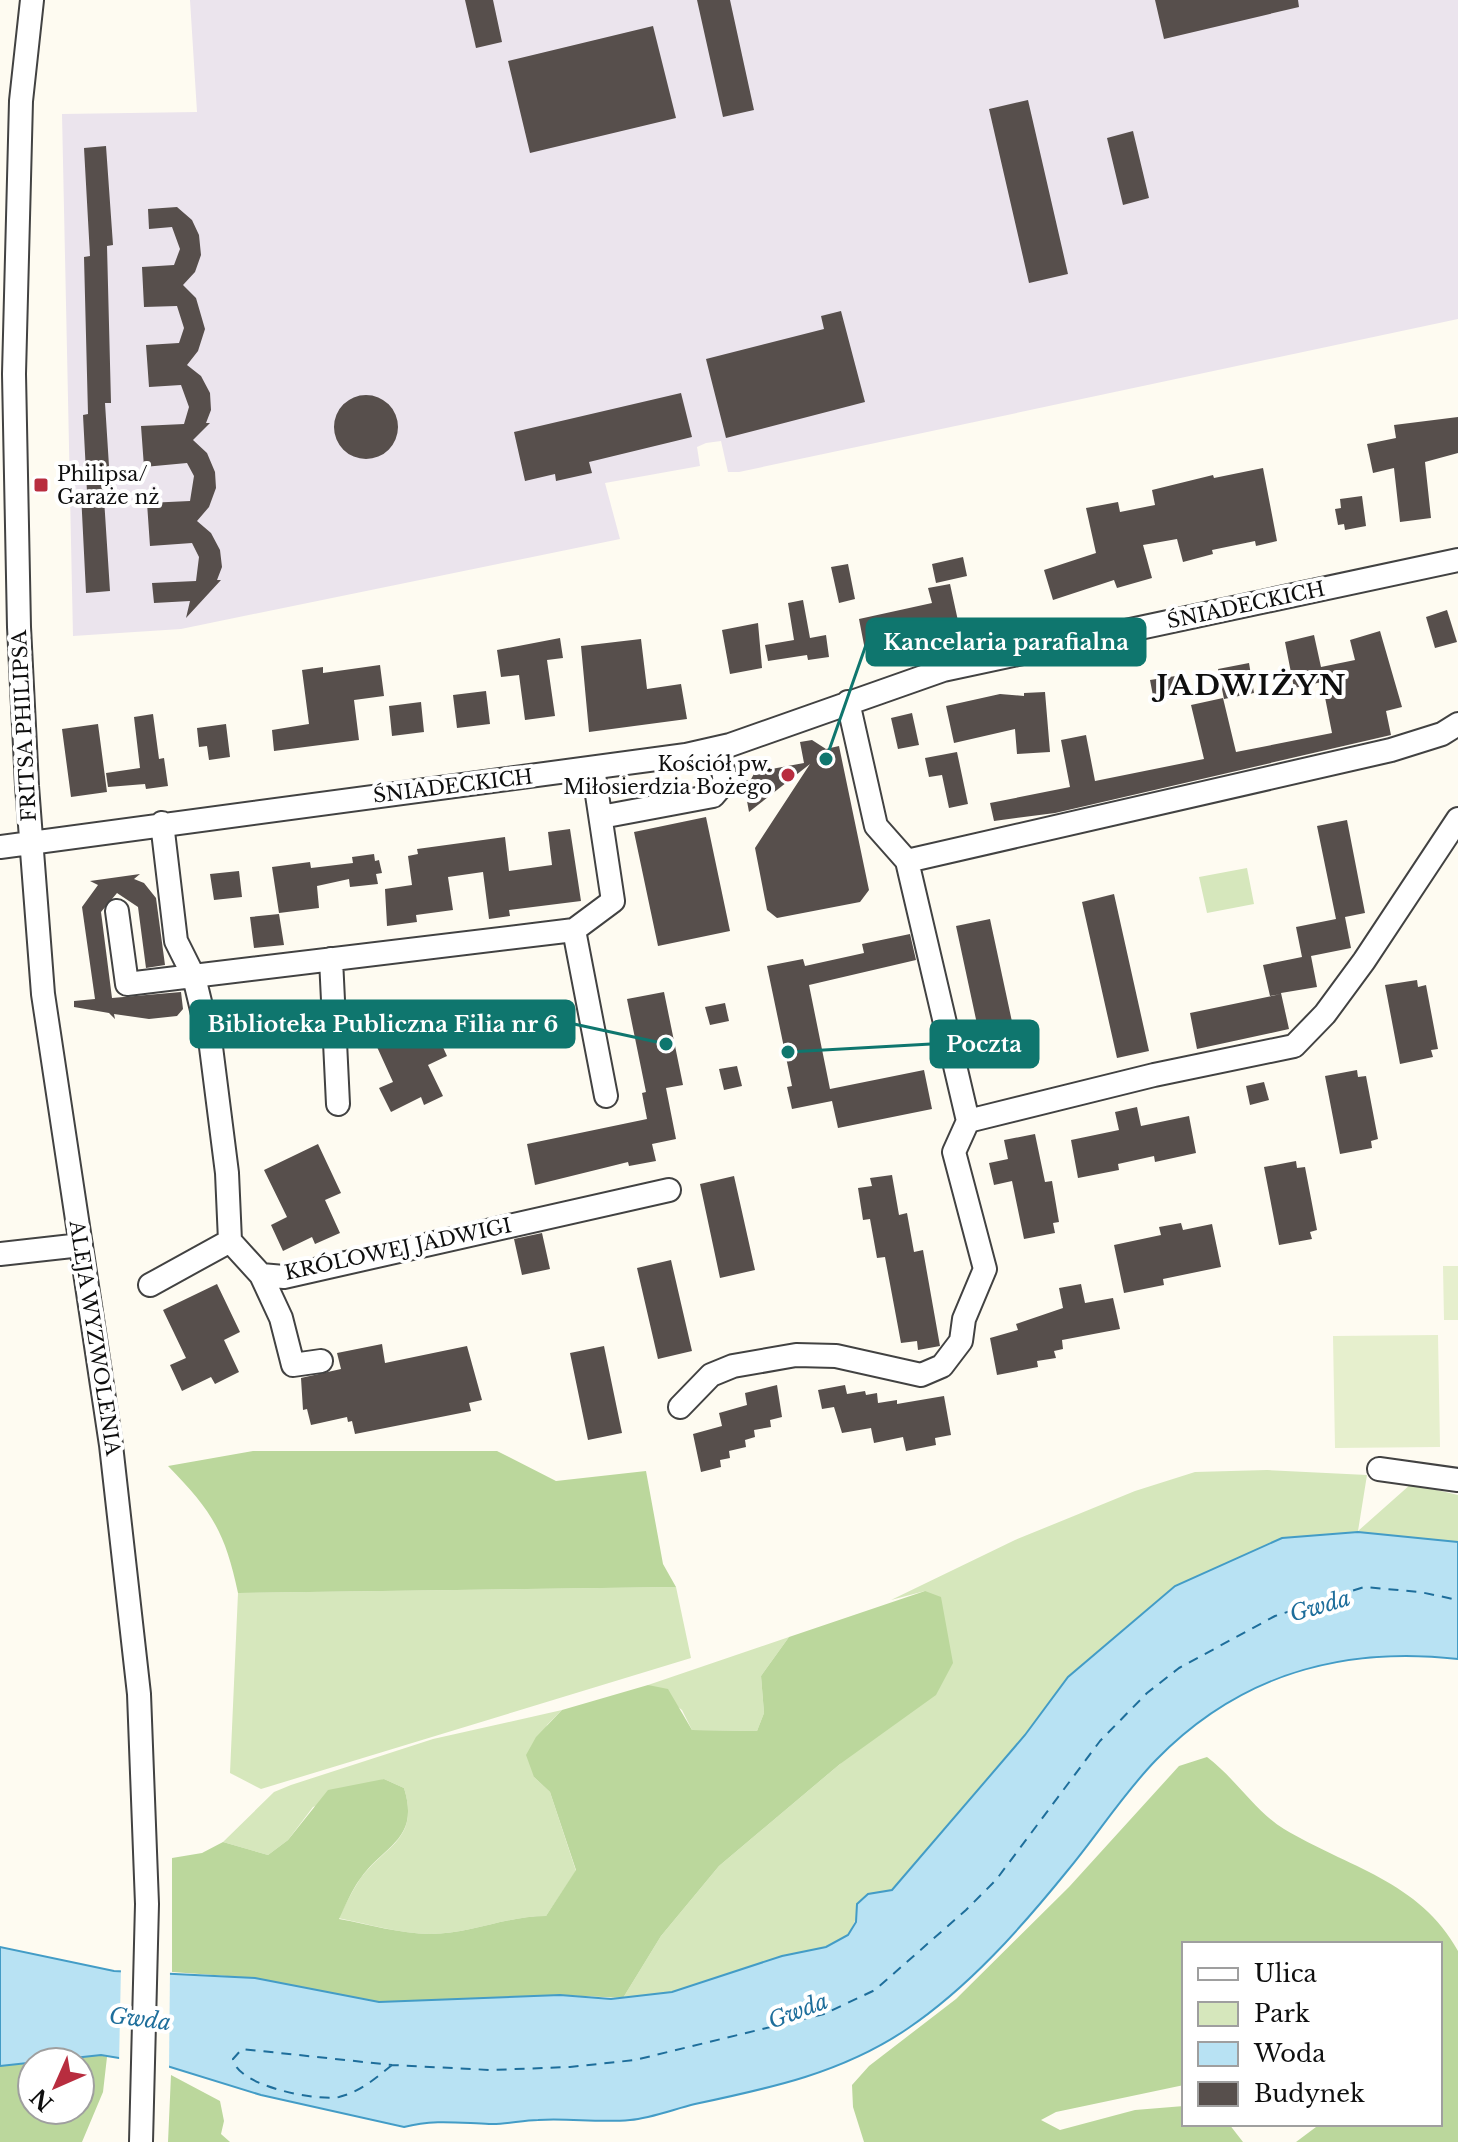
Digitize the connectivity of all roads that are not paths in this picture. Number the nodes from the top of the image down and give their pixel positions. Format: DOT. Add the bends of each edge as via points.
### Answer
graph roads {
  1 [pos="18,0"];
  2 [pos="32,0"];
  3 [pos="22,81"];
  4 [pos="1458,560"];
  5 [pos="848,702"];
  6 [pos="1458,724"];
  7 [pos="719,749"];
  8 [pos="593,768"];
  9 [pos="601,817"];
  10 [pos="1458,819"];
  11 [pos="162,823"];
  12 [pos="30,842"];
  13 [pos="0,847"];
  14 [pos="907,861"];
  15 [pos="117,911"];
  16 [pos="574,930"];
  17 [pos="331,959"];
  18 [pos="194,977"];
  19 [pos="606,1096"];
  20 [pos="338,1104"];
  21 [pos="968,1121"];
  22 [pos="669,1190"];
  23 [pos="230,1241"];
  24 [pos="81,1245"];
  25 [pos="0,1254"];
  26 [pos="261,1275"];
  27 [pos="150,1285"];
  28 [pos="321,1361"];
  29 [pos="680,1407"];
  30 [pos="1379,1469"];
  31 [pos="1458,1480"];
  32 [pos="141,2142"];
  1 -- 3 [label="street, FRITSA PHILIPSA"];
  2 -- 3 [label="street, FRITSA PHILIPSA"];
  3 -- 12 [label="street, FRITSA PHILIPSA" via="14,444"];
  4 -- 5 [label="street, ŚNIADECKICH" via="943,670"];
  5 -- 7 [label="street, ŚNIADECKICH"];
  5 -- 14 [label="street" via="876,826"];
  6 -- 14 [label="street" via="1391,750"];
  7 -- 8 [label="street, ŚNIADECKICH"];
  7 -- 9 [label="street" via="725,782 713,796"];
  8 -- 9 [label="street"];
  8 -- 11 [label="street, ŚNIADECKICH"];
  9 -- 16 [label="street" via="613,901"];
  10 -- 21 [label="street" via="1364,961 1294,1046"];
  11 -- 12 [label="street, ŚNIADECKICH"];
  11 -- 18 [label="street" via="176,941"];
  12 -- 13 [label="street, ŚNIADECKICH"];
  12 -- 24 [label="street, ALEJA WYZWOLENIA" via="43,994"];
  14 -- 21 [label="street"];
  15 -- 18 [label="street" via="127,984"];
  16 -- 17 [label="street"];
  16 -- 19 [label="street"];
  17 -- 18 [label="street"];
  17 -- 20 [label="street"];
  18 -- 23 [label="street" via="211,1047"];
  21 -- 29 [label="street" via="954,1152 985,1269 964,1319 961,1341 942,1366 921,1375 836,1356 796,1355 711,1375"];
  22 -- 26 [label="street, KRÓLOWEJ JADWIGI" via="284,1277"];
  23 -- 26 [label="street, KRÓLOWEJ JADWIGI"];
  23 -- 27 [label="street"];
  24 -- 25 [label="street"];
  24 -- 32 [label="street, ALEJA WYZWOLENIA" via="126,1562 139,1694 146,1836"];
  26 -- 28 [label="street" via="281,1318 293,1365"];
  30 -- 31 [label="street"];
}
